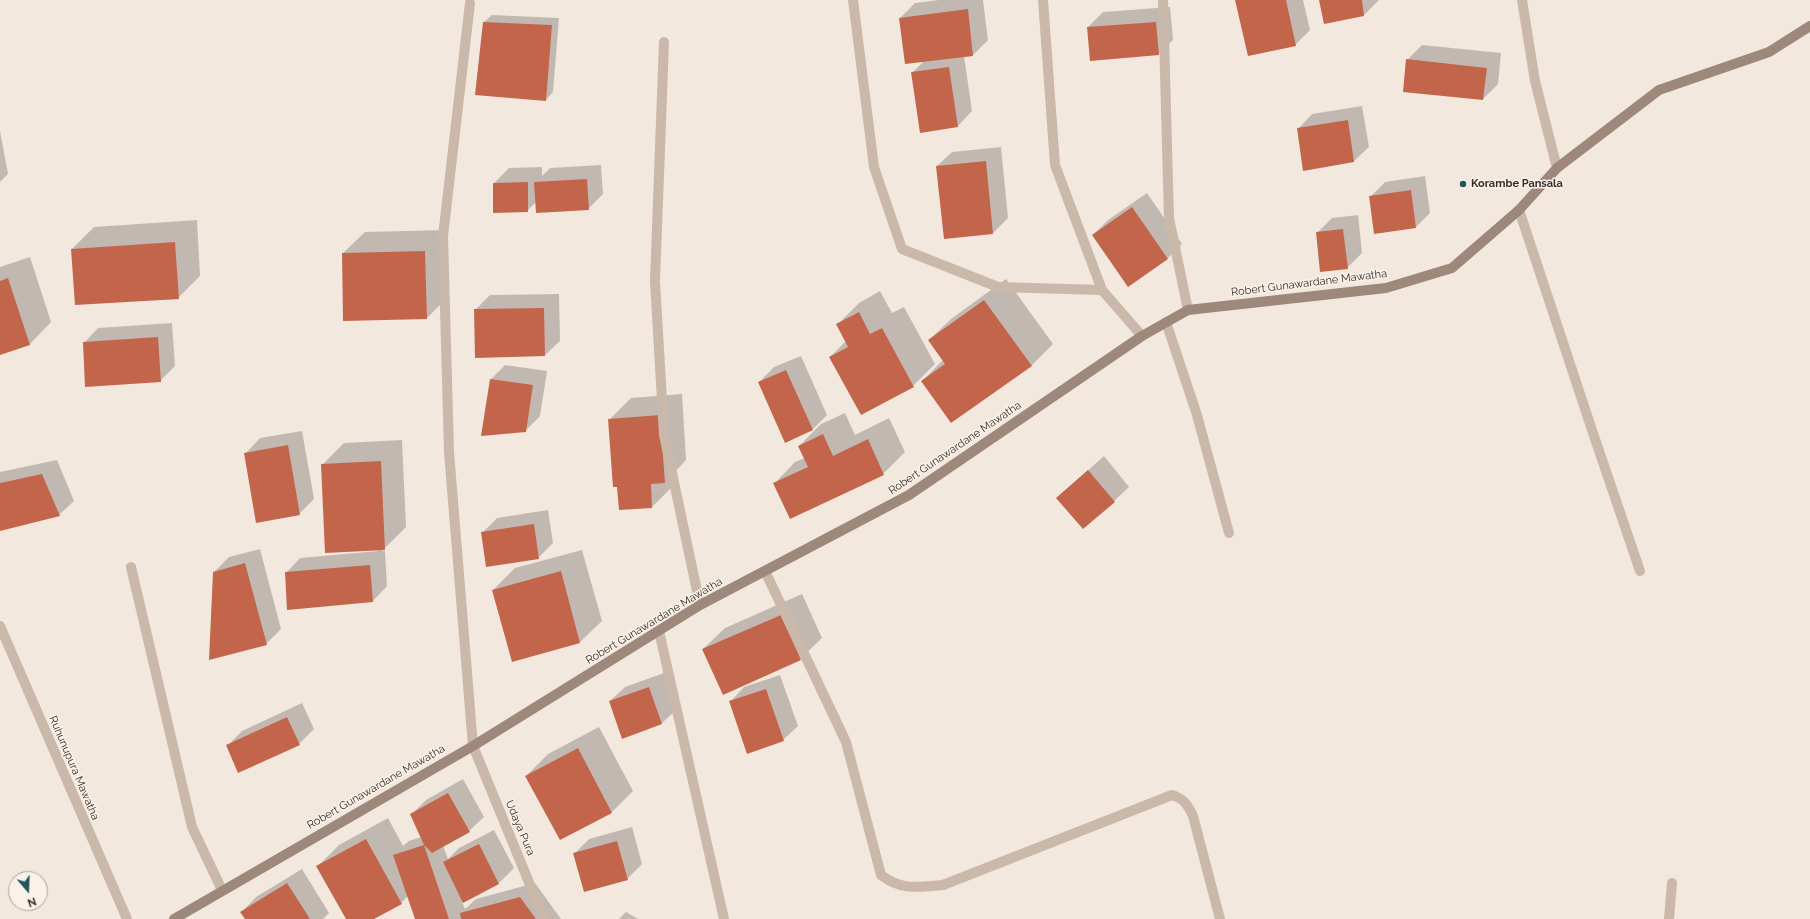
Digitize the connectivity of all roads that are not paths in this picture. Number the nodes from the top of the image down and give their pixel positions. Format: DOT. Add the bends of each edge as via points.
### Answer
graph roads {
  1 [pos="853,0"];
  2 [pos="1043,0"];
  3 [pos="1163,0"];
  4 [pos="1522,0"];
  5 [pos="470,3"];
  6 [pos="1810,26"];
  7 [pos="664,42"];
  8 [pos="1557,168"];
  9 [pos="1519,210"];
  10 [pos="1102,290"];
  11 [pos="1188,310"];
  12 [pos="1166,322"];
  13 [pos="1142,336"];
  14 [pos="1230,533"];
  15 [pos="131,567"];
  16 [pos="765,571"];
  17 [pos="1640,571"];
  18 [pos="700,605"];
  19 [pos="0,626"];
  20 [pos="659,631"];
  21 [pos="472,746"];
  22 [pos="1672,883"];
  23 [pos="222,890"];
  24 [pos="127,919"];
  25 [pos="174,919"];
  26 [pos="544,919"];
  27 [pos="724,919"];
  28 [pos="1220,919"];
  29 [pos="1669,919"];
  1 -- 10 [label="street" via="874,167 902,249 998,287"];
  2 -- 10 [label="street" via="1055,165"];
  3 -- 11 [label="street" via="1169,218"];
  4 -- 8 [label="street" via="1535,81"];
  5 -- 21 [label="street, Udaya Pura" via="443,236 449,452"];
  6 -- 8 [label="street, Robert Gunawardane Mawatha" via="1769,52 1659,90"];
  7 -- 18 [label="street" via="655,281 664,435"];
  8 -- 9 [label="street, Robert Gunawardane Mawatha"];
  9 -- 11 [label="street, Robert Gunawardane Mawatha" via="1452,268 1386,288"];
  9 -- 17 [label="street"];
  10 -- 13 [label="street"];
  11 -- 12 [label="street, Robert Gunawardane Mawatha"];
  12 -- 13 [label="street, Robert Gunawardane Mawatha"];
  12 -- 14 [label="street" via="1197,415"];
  13 -- 16 [label="street, Robert Gunawardane Mawatha" via="909,495"];
  15 -- 23 [label="street" via="192,827"];
  16 -- 18 [label="street, Robert Gunawardane Mawatha"];
  16 -- 28 [label="street" via="846,742 881,875 892,883 912,888 943,884 1172,795 1187,804 1193,816"];
  18 -- 20 [label="street, Robert Gunawardane Mawatha"];
  19 -- 24 [label="street, Ruhunupura Mawatha"];
  20 -- 21 [label="street, Robert Gunawardane Mawatha"];
  20 -- 27 [label="street"];
  21 -- 23 [label="street, Robert Gunawardane Mawatha"];
  21 -- 26 [label="street, Udaya Pura"];
  22 -- 29 [label="street"];
  23 -- 25 [label="street, Robert Gunawardane Mawatha"];
}
